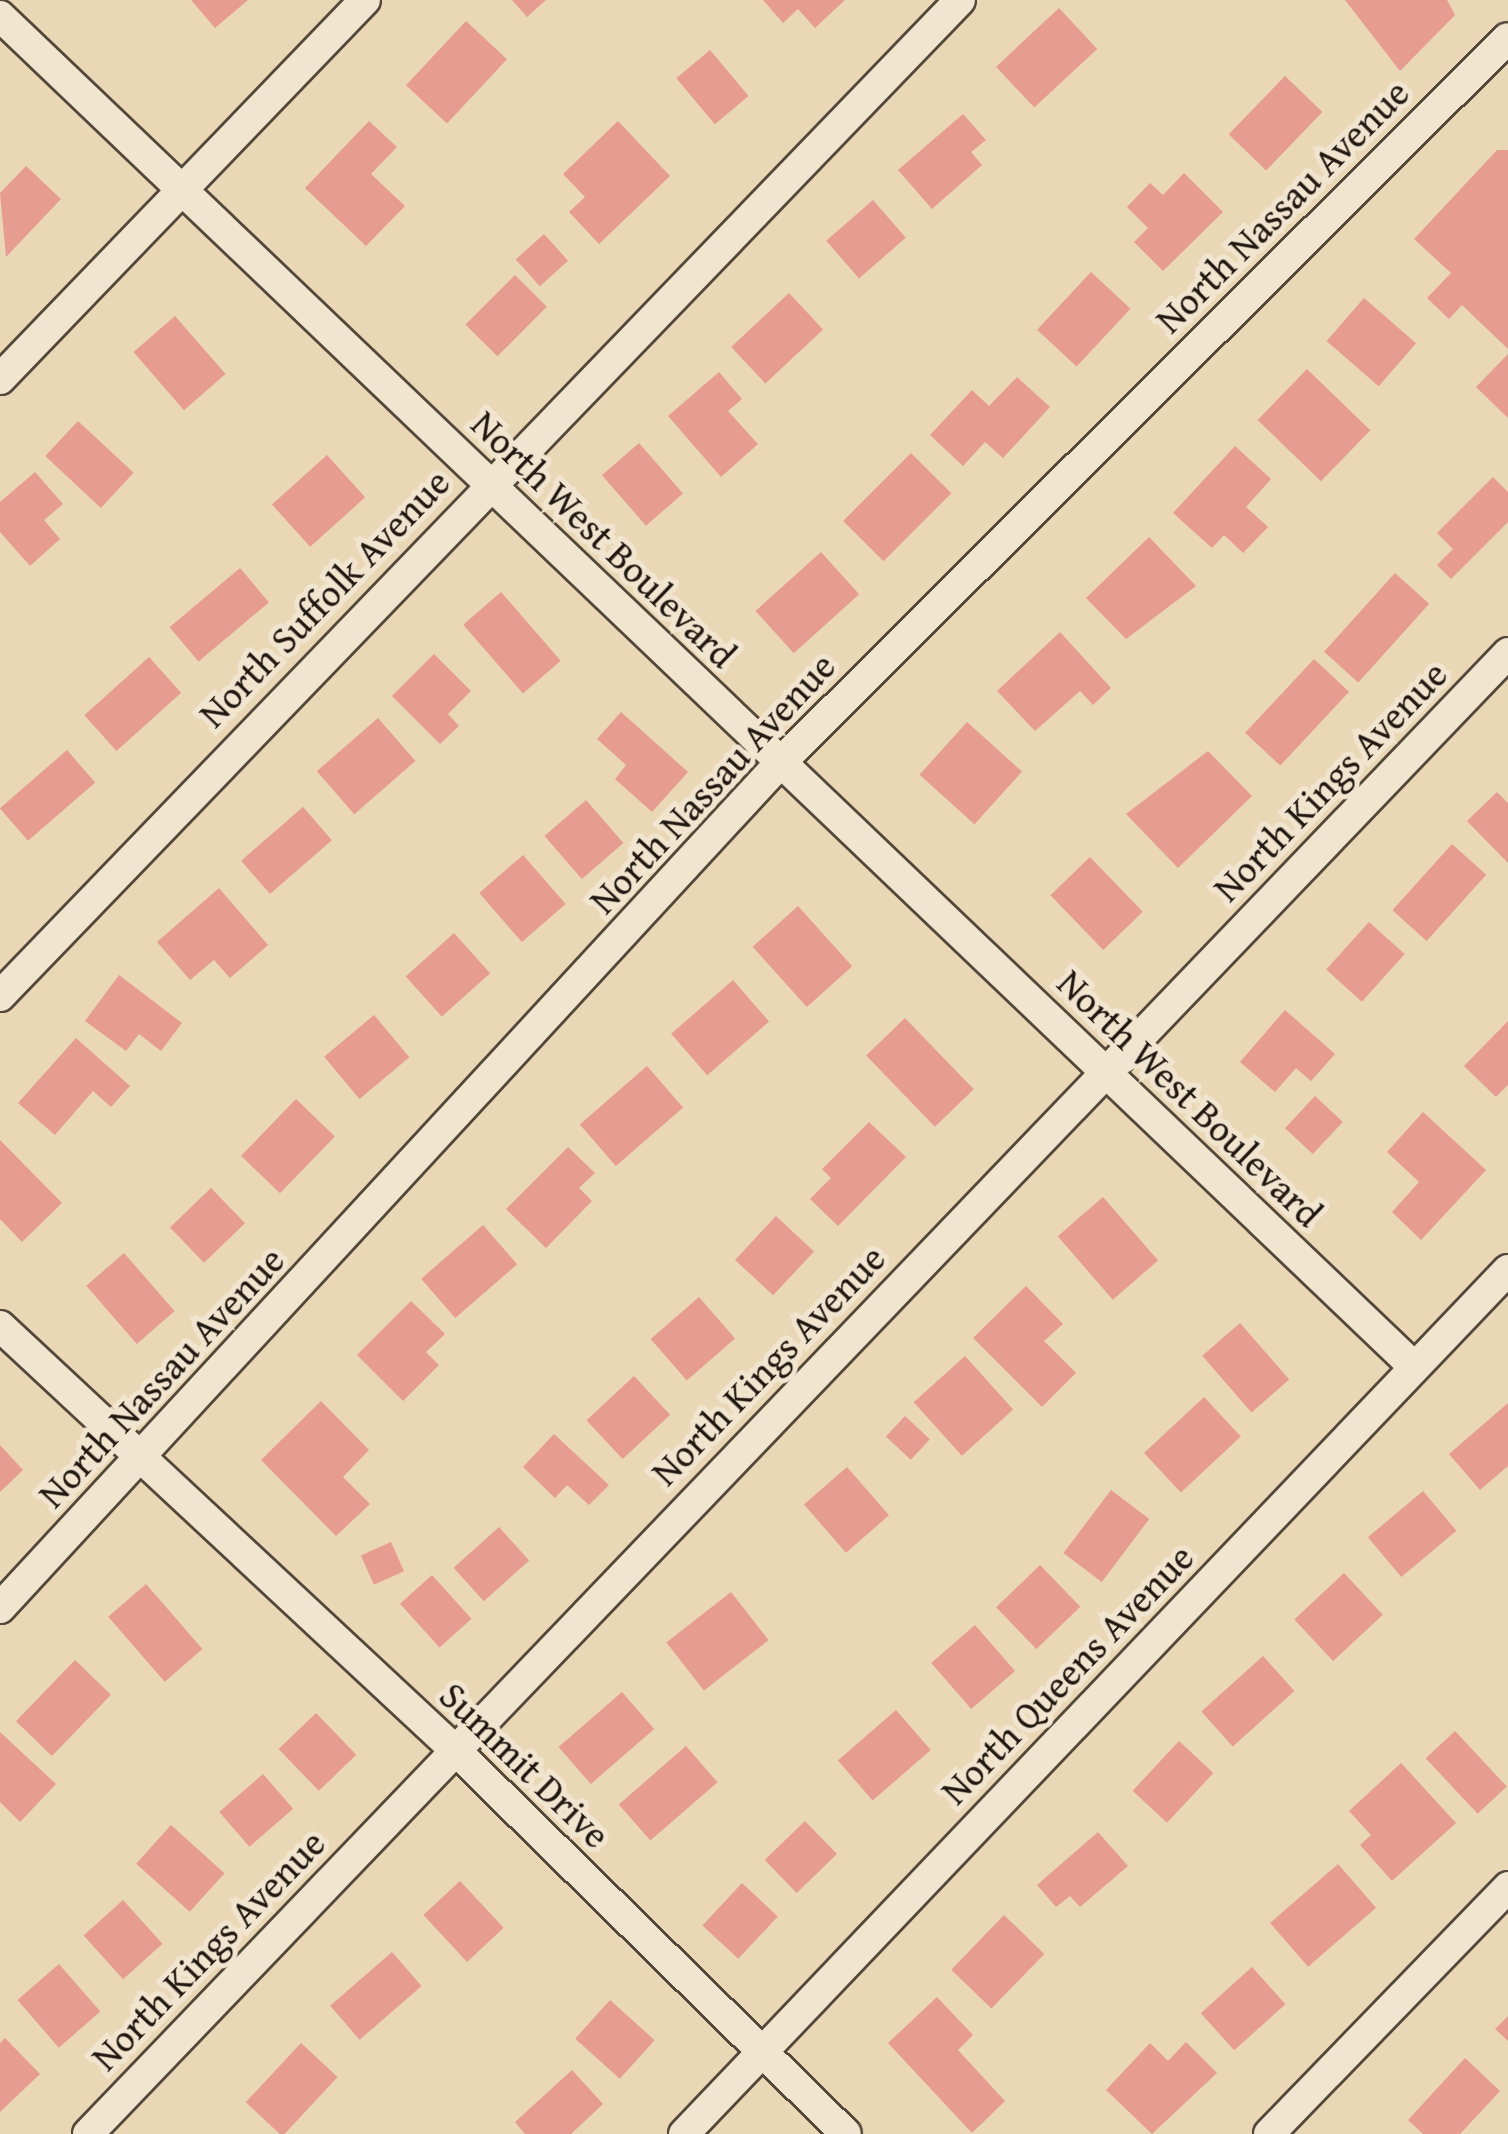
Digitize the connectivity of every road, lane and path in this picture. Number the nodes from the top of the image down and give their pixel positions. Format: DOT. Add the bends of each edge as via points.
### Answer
graph roads {
  1 [pos="365,0"];
  2 [pos="960,0"];
  3 [pos="0,16"];
  4 [pos="1508,38"];
  5 [pos="181,189"];
  6 [pos="0,378"];
  7 [pos="488,483"];
  8 [pos="1508,652"];
  9 [pos="780,763"];
  10 [pos="0,996"];
  11 [pos="1105,1072"];
  12 [pos="1508,1270"];
  13 [pos="0,1326"];
  14 [pos="1414,1367"];
  15 [pos="139,1461"];
  16 [pos="0,1608"];
  17 [pos="454,1749"];
  18 [pos="1508,1886"];
  19 [pos="761,2053"];
  20 [pos="88,2134"];
  21 [pos="684,2134"];
  22 [pos="846,2134"];
  23 [pos="1269,2134"];
  1 -- 5 [label="street"];
  2 -- 7 [label="street, North Suffolk Avenue"];
  3 -- 5 [label="street, North West Boulevard"];
  4 -- 9 [label="street, North Nassau Avenue"];
  5 -- 6 [label="street"];
  5 -- 7 [label="street, North West Boulevard"];
  7 -- 9 [label="street, North West Boulevard"];
  7 -- 10 [label="street, North Suffolk Avenue"];
  8 -- 11 [label="street, North Kings Avenue"];
  9 -- 11 [label="street, North West Boulevard"];
  9 -- 15 [label="street, North Nassau Avenue"];
  11 -- 14 [label="street, North West Boulevard"];
  11 -- 17 [label="street, North Kings Avenue"];
  12 -- 14 [label="street, North Queens Avenue"];
  13 -- 15 [label="street, Summit Drive"];
  14 -- 19 [label="street, North Queens Avenue"];
  15 -- 16 [label="street, North Nassau Avenue"];
  15 -- 17 [label="street, Summit Drive"];
  17 -- 19 [label="street, Summit Drive"];
  17 -- 20 [label="street, North Kings Avenue"];
  18 -- 23 [label="street"];
  19 -- 21 [label="street, North Queens Avenue"];
  19 -- 22 [label="street, Summit Drive"];
}
